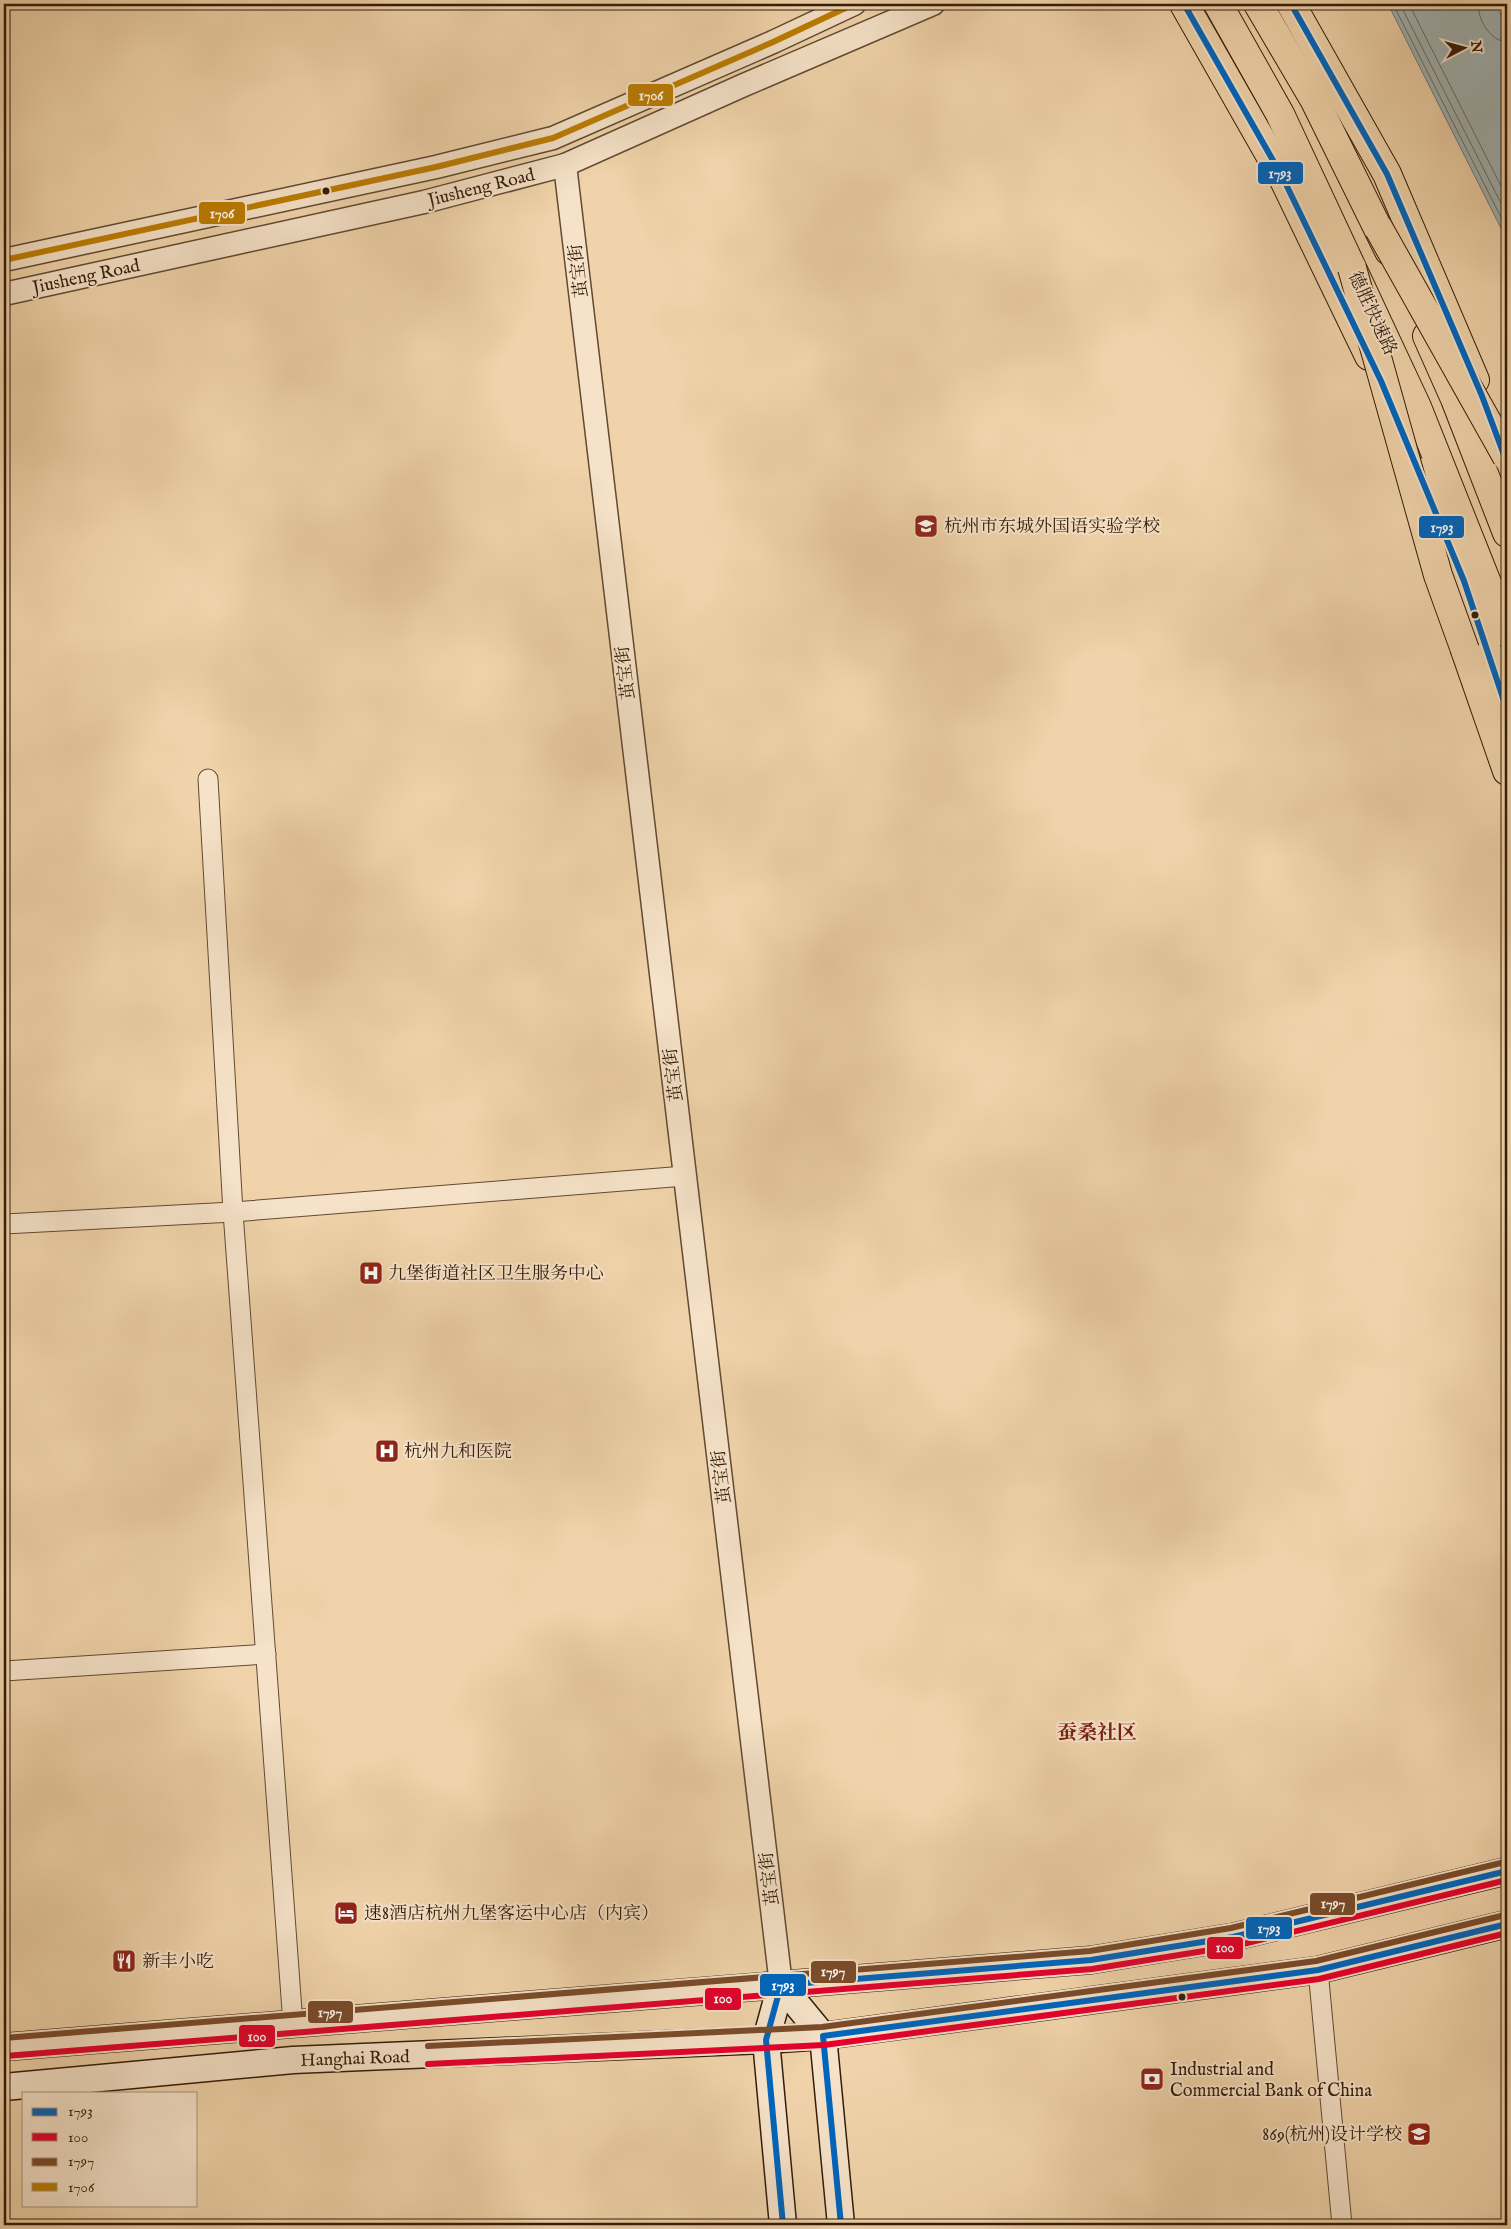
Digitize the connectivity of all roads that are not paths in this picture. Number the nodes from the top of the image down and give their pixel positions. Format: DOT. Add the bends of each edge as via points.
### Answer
graph roads {
  1 [pos="854,4"];
  2 [pos="933,4"];
  3 [pos="1184,4"];
  4 [pos="1218,4"];
  5 [pos="1258,4"];
  6 [pos="1291,4"];
  7 [pos="565,165"];
  8 [pos="1378,228"];
  9 [pos="4,260"];
  10 [pos="1352,268"];
  11 [pos="4,294"];
  12 [pos="1507,458"];
  13 [pos="1507,463"];
  14 [pos="1507,534"];
  15 [pos="1507,633"];
  16 [pos="1507,710"];
  17 [pos="1507,771"];
  18 [pos="208,779"];
  19 [pos="685,1176"];
  20 [pos="233,1212"];
  21 [pos="4,1224"];
  22 [pos="266,1654"];
  23 [pos="4,1671"];
  24 [pos="1507,1871"];
  25 [pos="1507,1924"];
  26 [pos="1318,1970"];
  27 [pos="781,1985"];
  28 [pos="293,2024"];
  29 [pos="823,2036"];
  30 [pos="766,2040"];
  31 [pos="4,2046"];
  32 [pos="4,2087"];
  33 [pos="783,2225"];
  34 [pos="841,2225"];
  35 [pos="1342,2225"];
  1 -- 9 [label="street, Jiusheng Road" via="553,138 427,170"];
  2 -- 7 [label="street, Jiusheng Road"];
  3 -- 16 [label="main road" via="1283,178 1381,381 1464,581"];
  4 -- 10 [label="main road, 德胜快速路" via="1280,114"];
  5 -- 8 [label="main road" via="1315,101"];
  6 -- 13 [label="main road" via="1387,174 1482,396"];
  7 -- 11 [label="street, Jiusheng Road" via="424,202"];
  7 -- 19 [label="street, 茧宝街"];
  8 -- 12 [label="main road, bridge"];
  8 -- 14 [label="main road, bridge" via="1455,398"];
  10 -- 15 [label="main road, 德胜快速路, bridge" via="1417,407"];
  10 -- 17 [label="main road, bridge" via="1438,575"];
  18 -- 20 [label="street"];
  19 -- 20 [label="street"];
  19 -- 27 [label="street, 茧宝街"];
  20 -- 21 [label="street"];
  20 -- 22 [label="street"];
  22 -- 23 [label="street"];
  22 -- 28 [label="street"];
  24 -- 27 [label="main road, Hanghai Road" via="1233,1937 1091,1960"];
  25 -- 26 [label="main road, Hanghai Road"];
  26 -- 29 [label="main road, Hanghai Road"];
  26 -- 35 [label="street"];
  27 -- 28 [label="main road, Hanghai Road"];
  27 -- 29 [label="main road"];
  27 -- 30 [label="main road"];
  28 -- 31 [label="main road, Hanghai Road"];
  29 -- 30 [label="main road, Hanghai Road"];
  29 -- 34 [label="main road"];
  30 -- 32 [label="main road, Hanghai Road" via="293,2060"];
  30 -- 33 [label="main road"];
}
